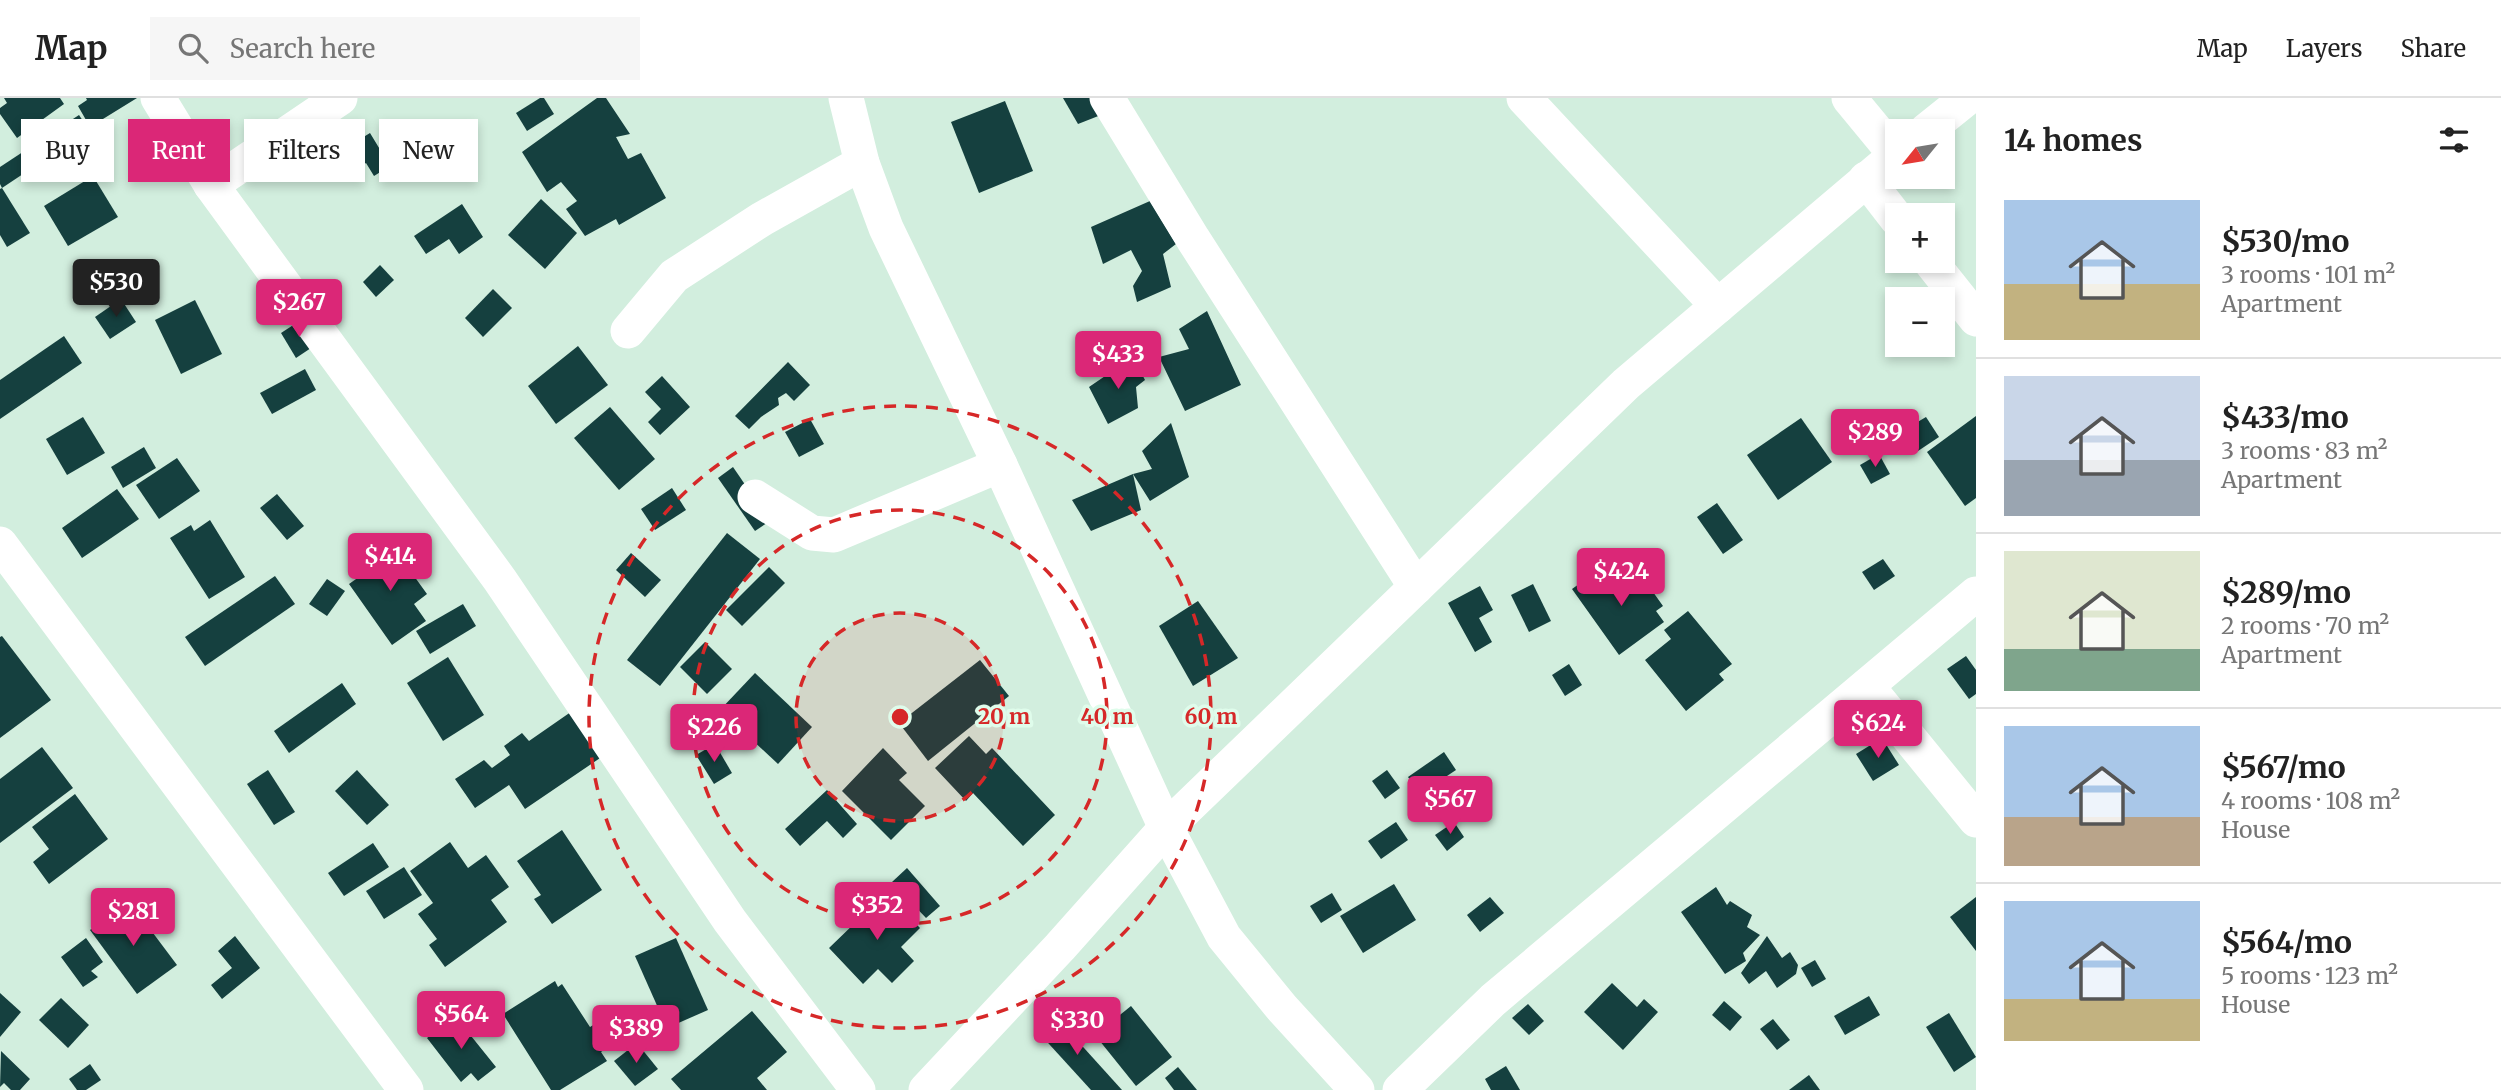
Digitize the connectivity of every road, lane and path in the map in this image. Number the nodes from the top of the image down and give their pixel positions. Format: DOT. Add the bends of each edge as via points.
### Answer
graph roads {
  1 [pos="158,98"];
  2 [pos="340,98"];
  3 [pos="846,98"];
  4 [pos="1107,98"];
  5 [pos="1524,98"];
  6 [pos="1849,98"];
  7 [pos="1967,98"];
  8 [pos="1941,119"];
  9 [pos="1885,141"];
  10 [pos="862,163"];
  11 [pos="1885,164"];
  12 [pos="1866,179"];
  13 [pos="211,184"];
  14 [pos="1885,204"];
  15 [pos="1940,273"];
  16 [pos="1718,306"];
  17 [pos="1976,319"];
  18 [pos="628,331"];
  19 [pos="1000,466"];
  20 [pos="755,497"];
  21 [pos="0,544"];
  22 [pos="1416,587"];
  23 [pos="1976,594"];
  24 [pos="1867,686"];
  25 [pos="1976,820"];
  26 [pos="1166,828"];
  27 [pos="1353,1089"];
  28 [pos="406,1090"];
  29 [pos="858,1090"];
  30 [pos="926,1090"];
  31 [pos="1400,1090"];
  1 -- 13 [label="street"];
  2 -- 13 [label="street"];
  3 -- 10 [label="street"];
  4 -- 22 [label="street"];
  5 -- 16 [label="street"];
  6 -- 9 [label="street"];
  7 -- 8 [label="street"];
  10 -- 18 [label="street" via="762,219 674,276"];
  10 -- 19 [label="street" via="886,228"];
  11 -- 12 [label="street"];
  12 -- 14 [label="street"];
  12 -- 16 [label="street"];
  13 -- 29 [label="street" via="500,579 730,921"];
  15 -- 17 [label="street"];
  16 -- 22 [label="street" via="1626,384"];
  19 -- 20 [label="street" via="834,535 812,533"];
  19 -- 26 [label="street"];
  21 -- 28 [label="street"];
  22 -- 26 [label="street"];
  23 -- 24 [label="street"];
  24 -- 25 [label="street"];
  24 -- 31 [label="street" via="1493,1000"];
  26 -- 27 [label="street" via="1224,937"];
  26 -- 30 [label="street"];
}
